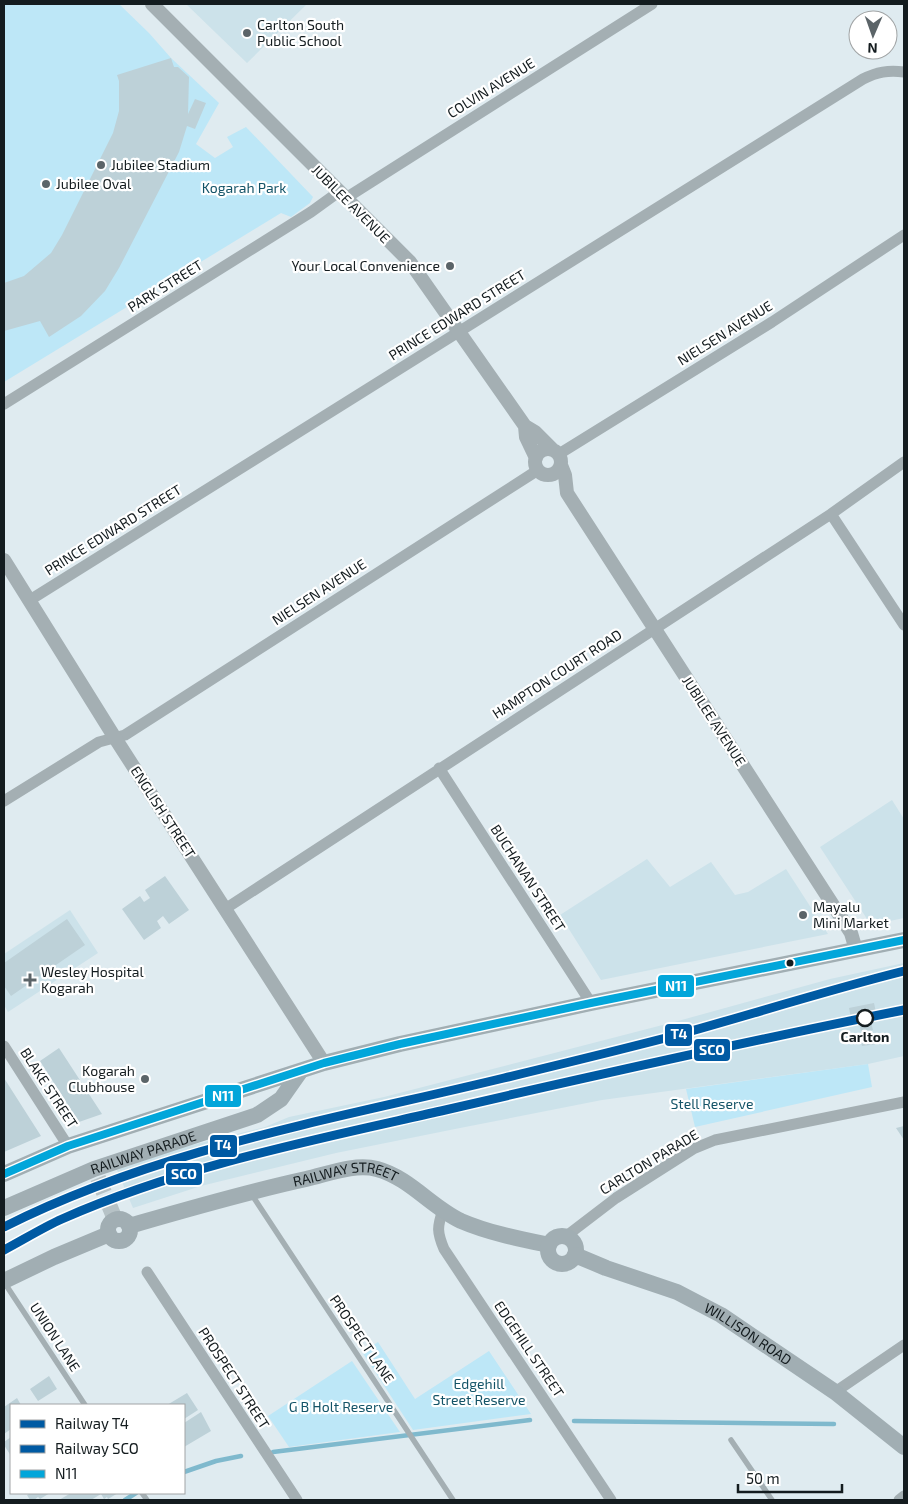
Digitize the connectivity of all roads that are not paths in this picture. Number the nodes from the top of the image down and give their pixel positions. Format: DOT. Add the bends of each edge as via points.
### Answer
graph roads {
  1 [pos="152,4"];
  2 [pos="652,4"];
  3 [pos="904,72"];
  4 [pos="343,195"];
  5 [pos="904,235"];
  6 [pos="459,331"];
  7 [pos="4,404"];
  8 [pos="525,426"];
  9 [pos="558,456"];
  10 [pos="904,462"];
  11 [pos="540,467"];
  12 [pos="567,493"];
  13 [pos="831,514"];
  14 [pos="5,564"];
  15 [pos="30,600"];
  16 [pos="904,625"];
  17 [pos="654,628"];
  18 [pos="115,738"];
  19 [pos="439,768"];
  20 [pos="4,801"];
  21 [pos="225,909"];
  22 [pos="904,940"];
  23 [pos="856,950"];
  24 [pos="591,1004"];
  25 [pos="4,1046"];
  26 [pos="324,1063"];
  27 [pos="300,1072"];
  28 [pos="904,1102"];
  29 [pos="68,1146"];
  30 [pos="4,1174"];
  31 [pos="250,1192"];
  32 [pos="4,1208"];
  33 [pos="443,1210"];
  34 [pos="565,1237"];
  35 [pos="549,1245"];
  36 [pos="575,1255"];
  37 [pos="146,1272"];
  38 [pos="4,1281"];
  39 [pos="904,1345"];
  40 [pos="835,1392"];
  41 [pos="84,1404"];
  42 [pos="730,1440"];
  43 [pos="904,1447"];
  44 [pos="904,1496"];
  45 [pos="297,1500"];
  46 [pos="453,1500"];
  47 [pos="611,1500"];
  48 [pos="772,1500"];
  49 [pos="899,1500"];
  1 -- 4 [label="street, JUBILEE AVENUE"];
  2 -- 4 [label="street, COLVIN AVENUE"];
  3 -- 6 [label="street, PRINCE EDWARD STREET" via="890,70 863,79"];
  4 -- 6 [label="street, JUBILEE AVENUE" via="410,262"];
  4 -- 7 [label="street, PARK STREET"];
  5 -- 9 [label="street, NIELSEN AVENUE"];
  6 -- 8 [label="street, JUBILEE AVENUE"];
  6 -- 15 [label="street, PRINCE EDWARD STREET"];
  8 -- 9 [label="street, JUBILEE AVENUE"];
  8 -- 11 [label="street, JUBILEE AVENUE" via="526,437"];
  9 -- 11 [label="street" via="544,450"];
  9 -- 11 [label="street" via="558,472"];
  9 -- 12 [label="street, JUBILEE AVENUE"];
  10 -- 13 [label="street, HAMPTON COURT ROAD"];
  11 -- 12 [label="street, JUBILEE AVENUE" via="558,488"];
  11 -- 18 [label="street, NIELSEN AVENUE"];
  12 -- 17 [label="street, JUBILEE AVENUE"];
  13 -- 16 [label="street"];
  13 -- 17 [label="street, HAMPTON COURT ROAD"];
  14 -- 15 [label="street, ENGLISH STREET"];
  15 -- 18 [label="street, ENGLISH STREET"];
  17 -- 19 [label="street, HAMPTON COURT ROAD"];
  17 -- 23 [label="street, JUBILEE AVENUE" via="848,929"];
  18 -- 20 [label="street, NIELSEN AVENUE" via="99,742"];
  18 -- 21 [label="street, ENGLISH STREET"];
  19 -- 21 [label="street, HAMPTON COURT ROAD"];
  19 -- 24 [label="street, BUCHANAN STREET"];
  21 -- 26 [label="street, ENGLISH STREET"];
  22 -- 23 [label="main road"];
  23 -- 24 [label="main road"];
  24 -- 26 [label="main road"];
  25 -- 29 [label="street, BLAKE STREET"];
  26 -- 27 [label="main road"];
  27 -- 29 [label="main road"];
  27 -- 32 [label="main road, RAILWAY PARADE" via="281,1099 257,1115"];
  28 -- 34 [label="street, CARLTON PARADE" via="715,1140 693,1149 616,1198"];
  29 -- 30 [label="main road"];
  31 -- 33 [label="main road, RAILWAY STREET" via="354,1168 376,1169 409,1185"];
  31 -- 38 [label="main road, RAILWAY STREET" via="117,1224"];
  31 -- 46 [label="lane, PROSPECT LANE"];
  33 -- 35 [label="main road, RAILWAY STREET" via="461,1221"];
  33 -- 47 [label="street, EDGEHILL STREET" via="438,1235 444,1249"];
  34 -- 35 [label="main road" via="557,1237"];
  34 -- 36 [label="main road" via="572,1240"];
  35 -- 36 [label="main road" via="549,1254 555,1262 568,1262"];
  36 -- 40 [label="main road, WILLISON ROAD" via="686,1296 721,1315"];
  37 -- 45 [label="street, PROSPECT STREET"];
  38 -- 41 [label="lane, UNION LANE"];
  39 -- 40 [label="street"];
  40 -- 43 [label="main road, WILLISON ROAD"];
  42 -- 48 [label="lane"];
  44 -- 49 [label="street"];
}
